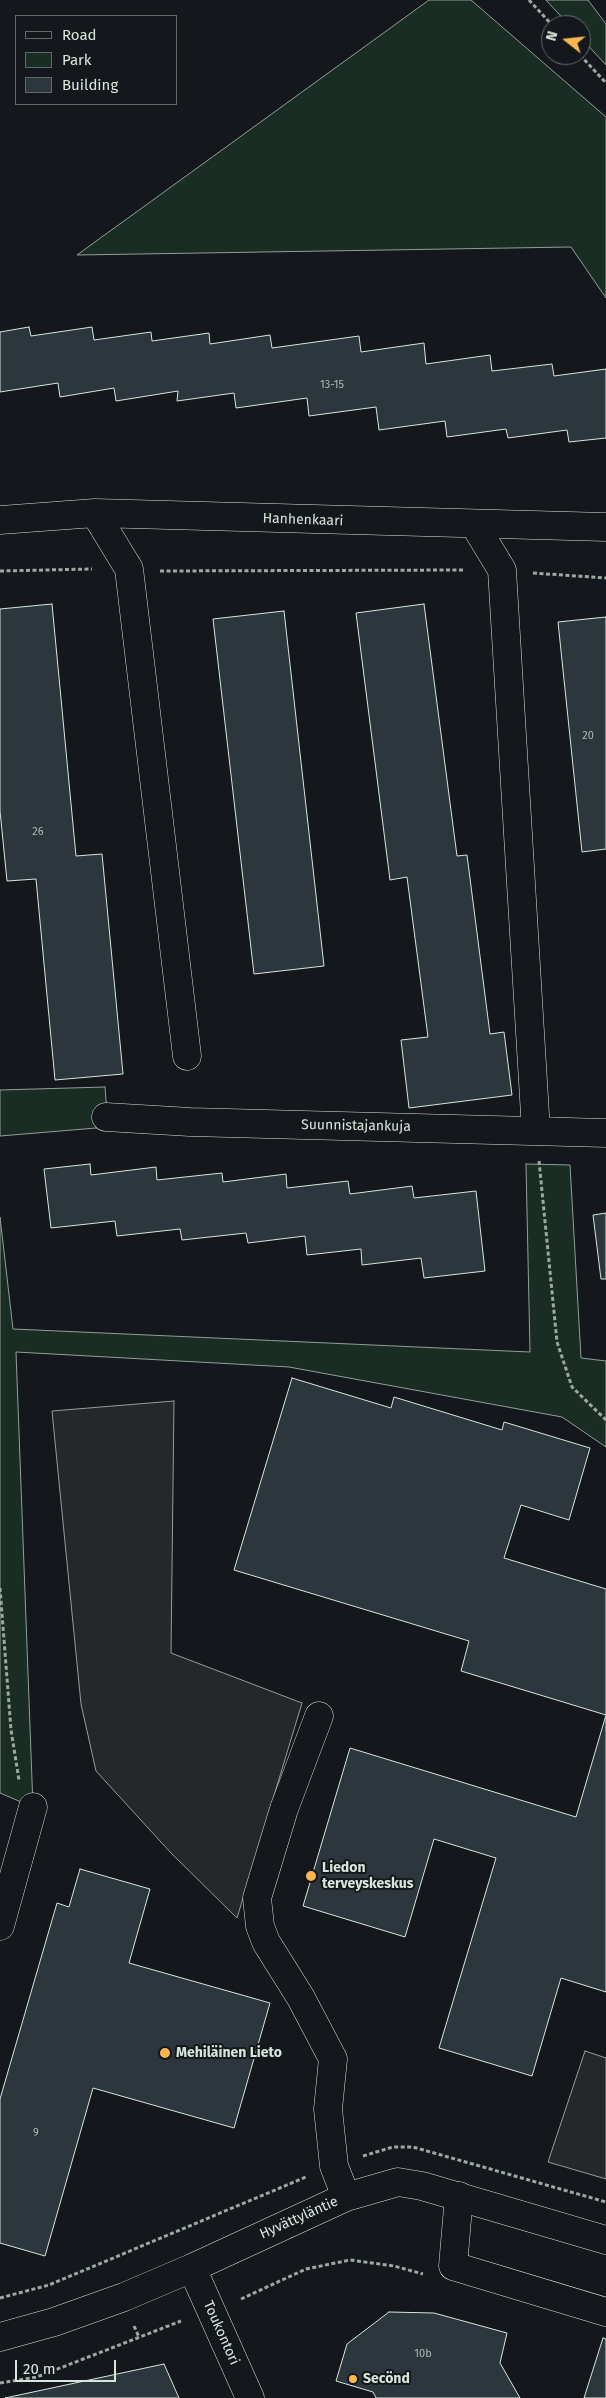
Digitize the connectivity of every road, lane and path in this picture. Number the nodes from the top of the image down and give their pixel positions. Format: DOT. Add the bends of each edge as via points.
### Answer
graph roads {
  1 [pos="529,0"];
  2 [pos="543,15"];
  3 [pos="589,65"];
  4 [pos="606,83"];
  5 [pos="95,513"];
  6 [pos="0,520"];
  7 [pos="474,524"];
  8 [pos="606,527"];
  9 [pos="128,569"];
  10 [pos="502,570"];
  11 [pos="0,571"];
  12 [pos="606,578"];
  13 [pos="187,1056"];
  14 [pos="106,1117"];
  15 [pos="536,1131"];
  16 [pos="606,1133"];
  17 [pos="606,1420"];
  18 [pos="0,1588"];
  19 [pos="319,1716"];
  20 [pos="33,1806"];
  21 [pos="0,1926"];
  22 [pos="459,2196"];
  23 [pos="346,2197"];
  24 [pos="606,2240"];
  25 [pos="192,2268"];
  26 [pos="430,2276"];
  27 [pos="210,2310"];
  28 [pos="606,2312"];
  29 [pos="0,2337"];
  30 [pos="0,2383"];
  31 [pos="250,2398"];
  1 -- 2 [label="path"];
  3 -- 4 [label="path"];
  5 -- 6 [label="street, Hanhenkaari"];
  5 -- 7 [label="street, Hanhenkaari"];
  5 -- 9 [label="street"];
  7 -- 8 [label="street, Hanhenkaari"];
  7 -- 10 [label="street"];
  9 -- 10 [label="path"];
  9 -- 11 [label="path"];
  9 -- 13 [label="street"];
  10 -- 12 [label="path"];
  10 -- 15 [label="street"];
  14 -- 15 [label="street, Suunnistajankuja"];
  15 -- 16 [label="street, Suunnistajankuja"];
  15 -- 17 [label="path" via="557,1342 572,1387"];
  18 -- 20 [label="path" via="15,1757 20,1784"];
  19 -- 23 [label="street" via="284,1809 258,1898 260,1926 266,1942 301,1998 332,2059 328,2109 334,2166"];
  20 -- 21 [label="street"];
  22 -- 23 [label="street, Hyvättyläntie" via="398,2182"];
  22 -- 24 [label="street, Hyvättyläntie"];
  22 -- 28 [label="street" via="453,2266"];
  23 -- 25 [label="street, Hyvättyläntie"];
  25 -- 27 [label="street, Toukontori"];
  25 -- 29 [label="street, Hyvättyläntie" via="54,2322"];
  26 -- 27 [label="path" via="394,2266 350,2260 306,2268 258,2292"];
  27 -- 30 [label="path" via="37,2377"];
  27 -- 31 [label="street, Toukontori"];
}
